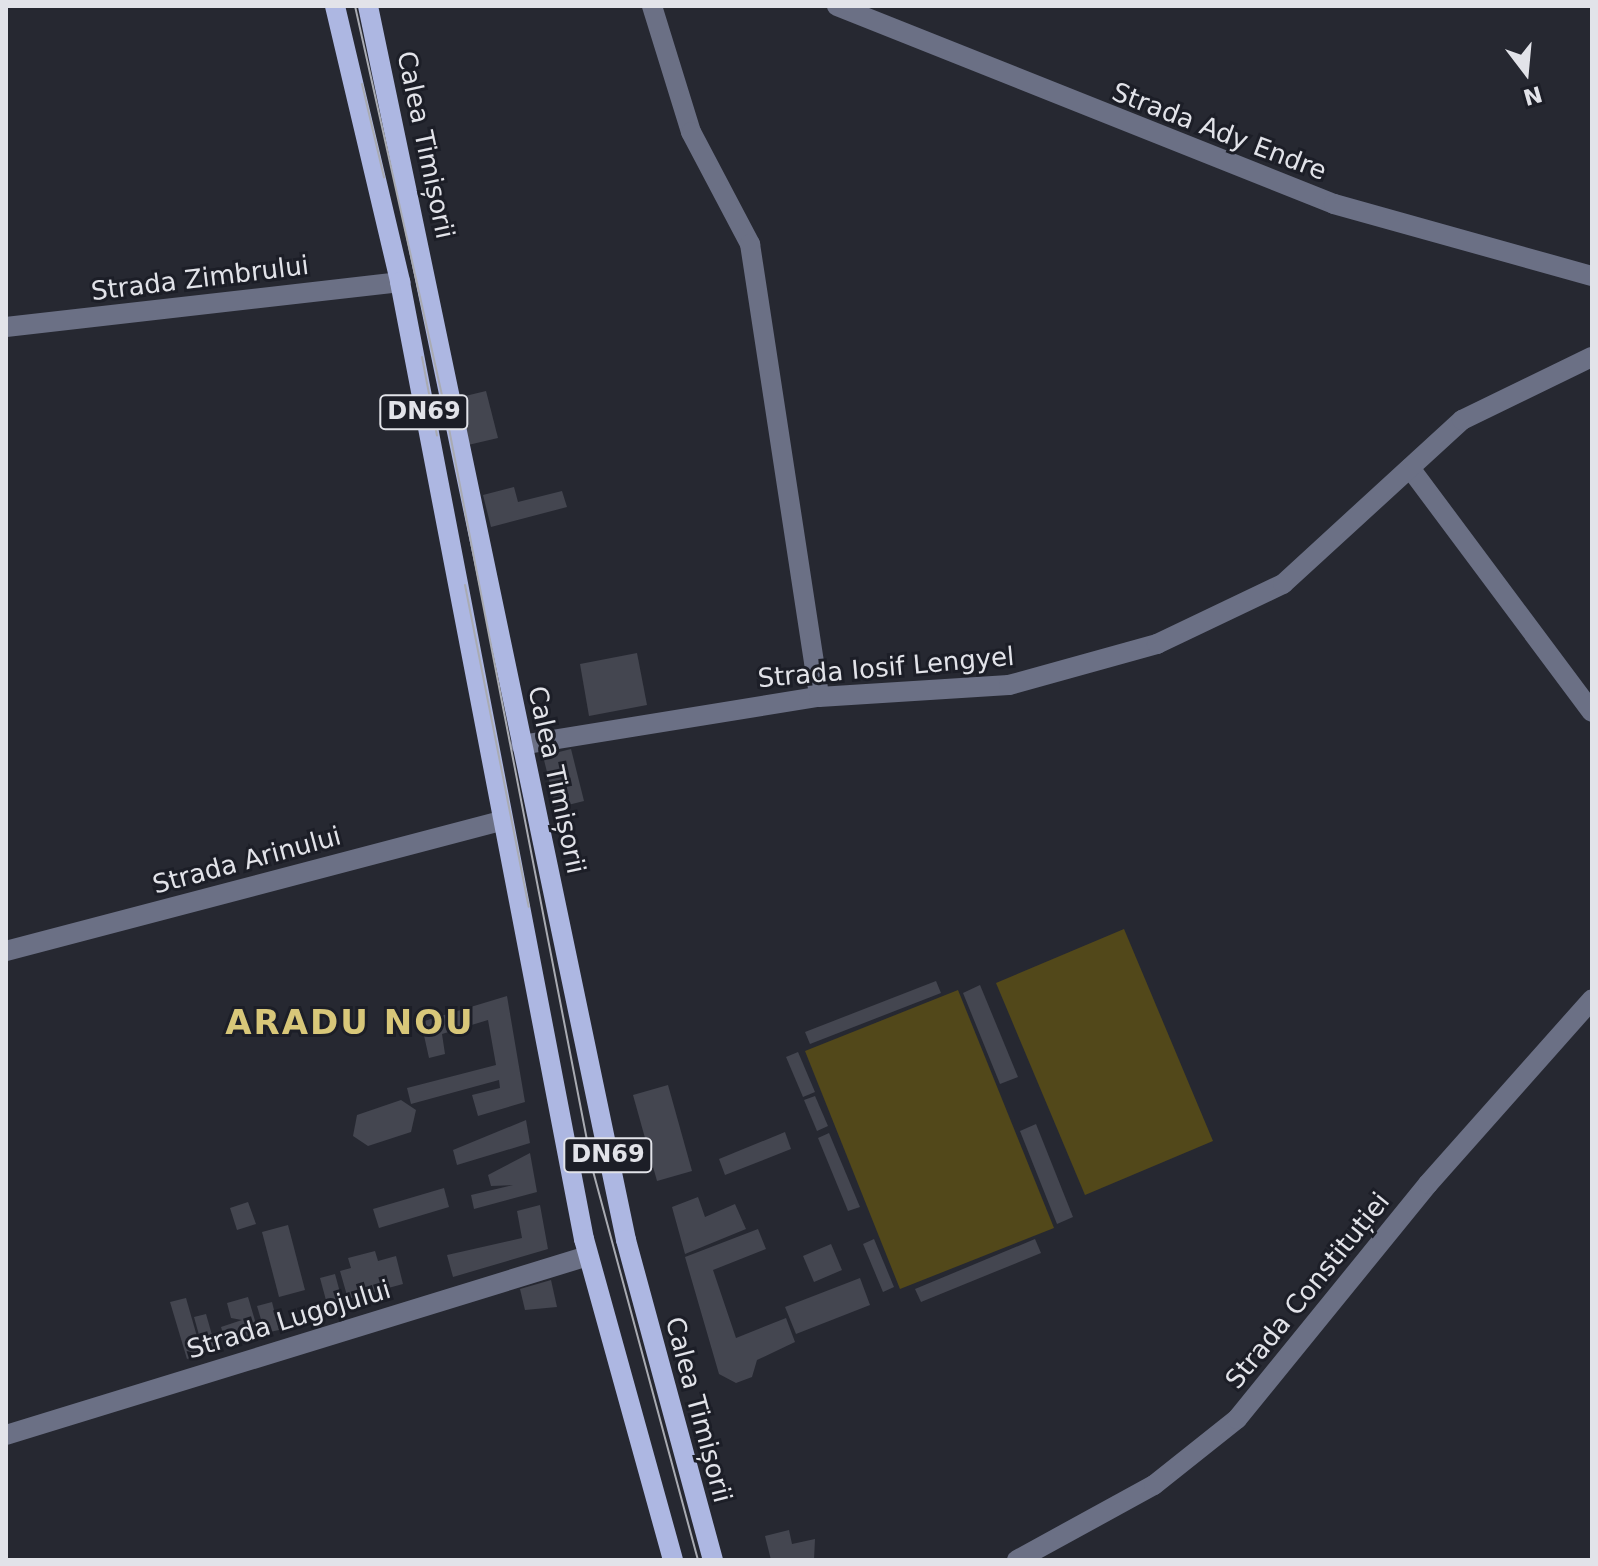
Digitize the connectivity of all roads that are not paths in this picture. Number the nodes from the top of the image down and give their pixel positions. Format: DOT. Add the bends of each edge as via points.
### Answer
graph roads {
  1 [pos="335,6"];
  2 [pos="368,6"];
  3 [pos="652,6"];
  4 [pos="837,6"];
  5 [pos="1592,276"];
  6 [pos="400,282"];
  7 [pos="6,327"];
  8 [pos="1592,357"];
  9 [pos="1410,468"];
  10 [pos="819,697"];
  11 [pos="1592,712"];
  12 [pos="521,745"];
  13 [pos="501,821"];
  14 [pos="6,951"];
  15 [pos="1592,999"];
  16 [pos="588,1256"];
  17 [pos="6,1435"];
  18 [pos="673,1560"];
  19 [pos="713,1560"];
  20 [pos="1017,1560"];
  1 -- 6 [label="main road, Calea Timișorii / DN69"];
  2 -- 12 [label="main road, Calea Timișorii / DN69"];
  3 -- 10 [label="street" via="691,132 750,244"];
  4 -- 5 [label="street, Strada Ady Endre" via="1334,204"];
  6 -- 7 [label="street, Strada Zimbrului"];
  6 -- 13 [label="main road, Calea Timișorii / DN69"];
  8 -- 9 [label="street, Strada Iosif Lengyel" via="1488,404"];
  9 -- 10 [label="street, Strada Iosif Lengyel" via="1283,584 1157,644 1009,685"];
  9 -- 11 [label="street"];
  10 -- 12 [label="street, Strada Iosif Lengyel"];
  12 -- 19 [label="main road, Calea Timișorii / DN69" via="626,1240"];
  13 -- 14 [label="street, Strada Arinului"];
  13 -- 16 [label="main road, Calea Timișorii / DN69"];
  15 -- 20 [label="street, Strada Constituției" via="1428,1184 1237,1419 1154,1485"];
  16 -- 17 [label="street, Strada Lugojului"];
  16 -- 18 [label="main road, Calea Timișorii / DN69"];
}
